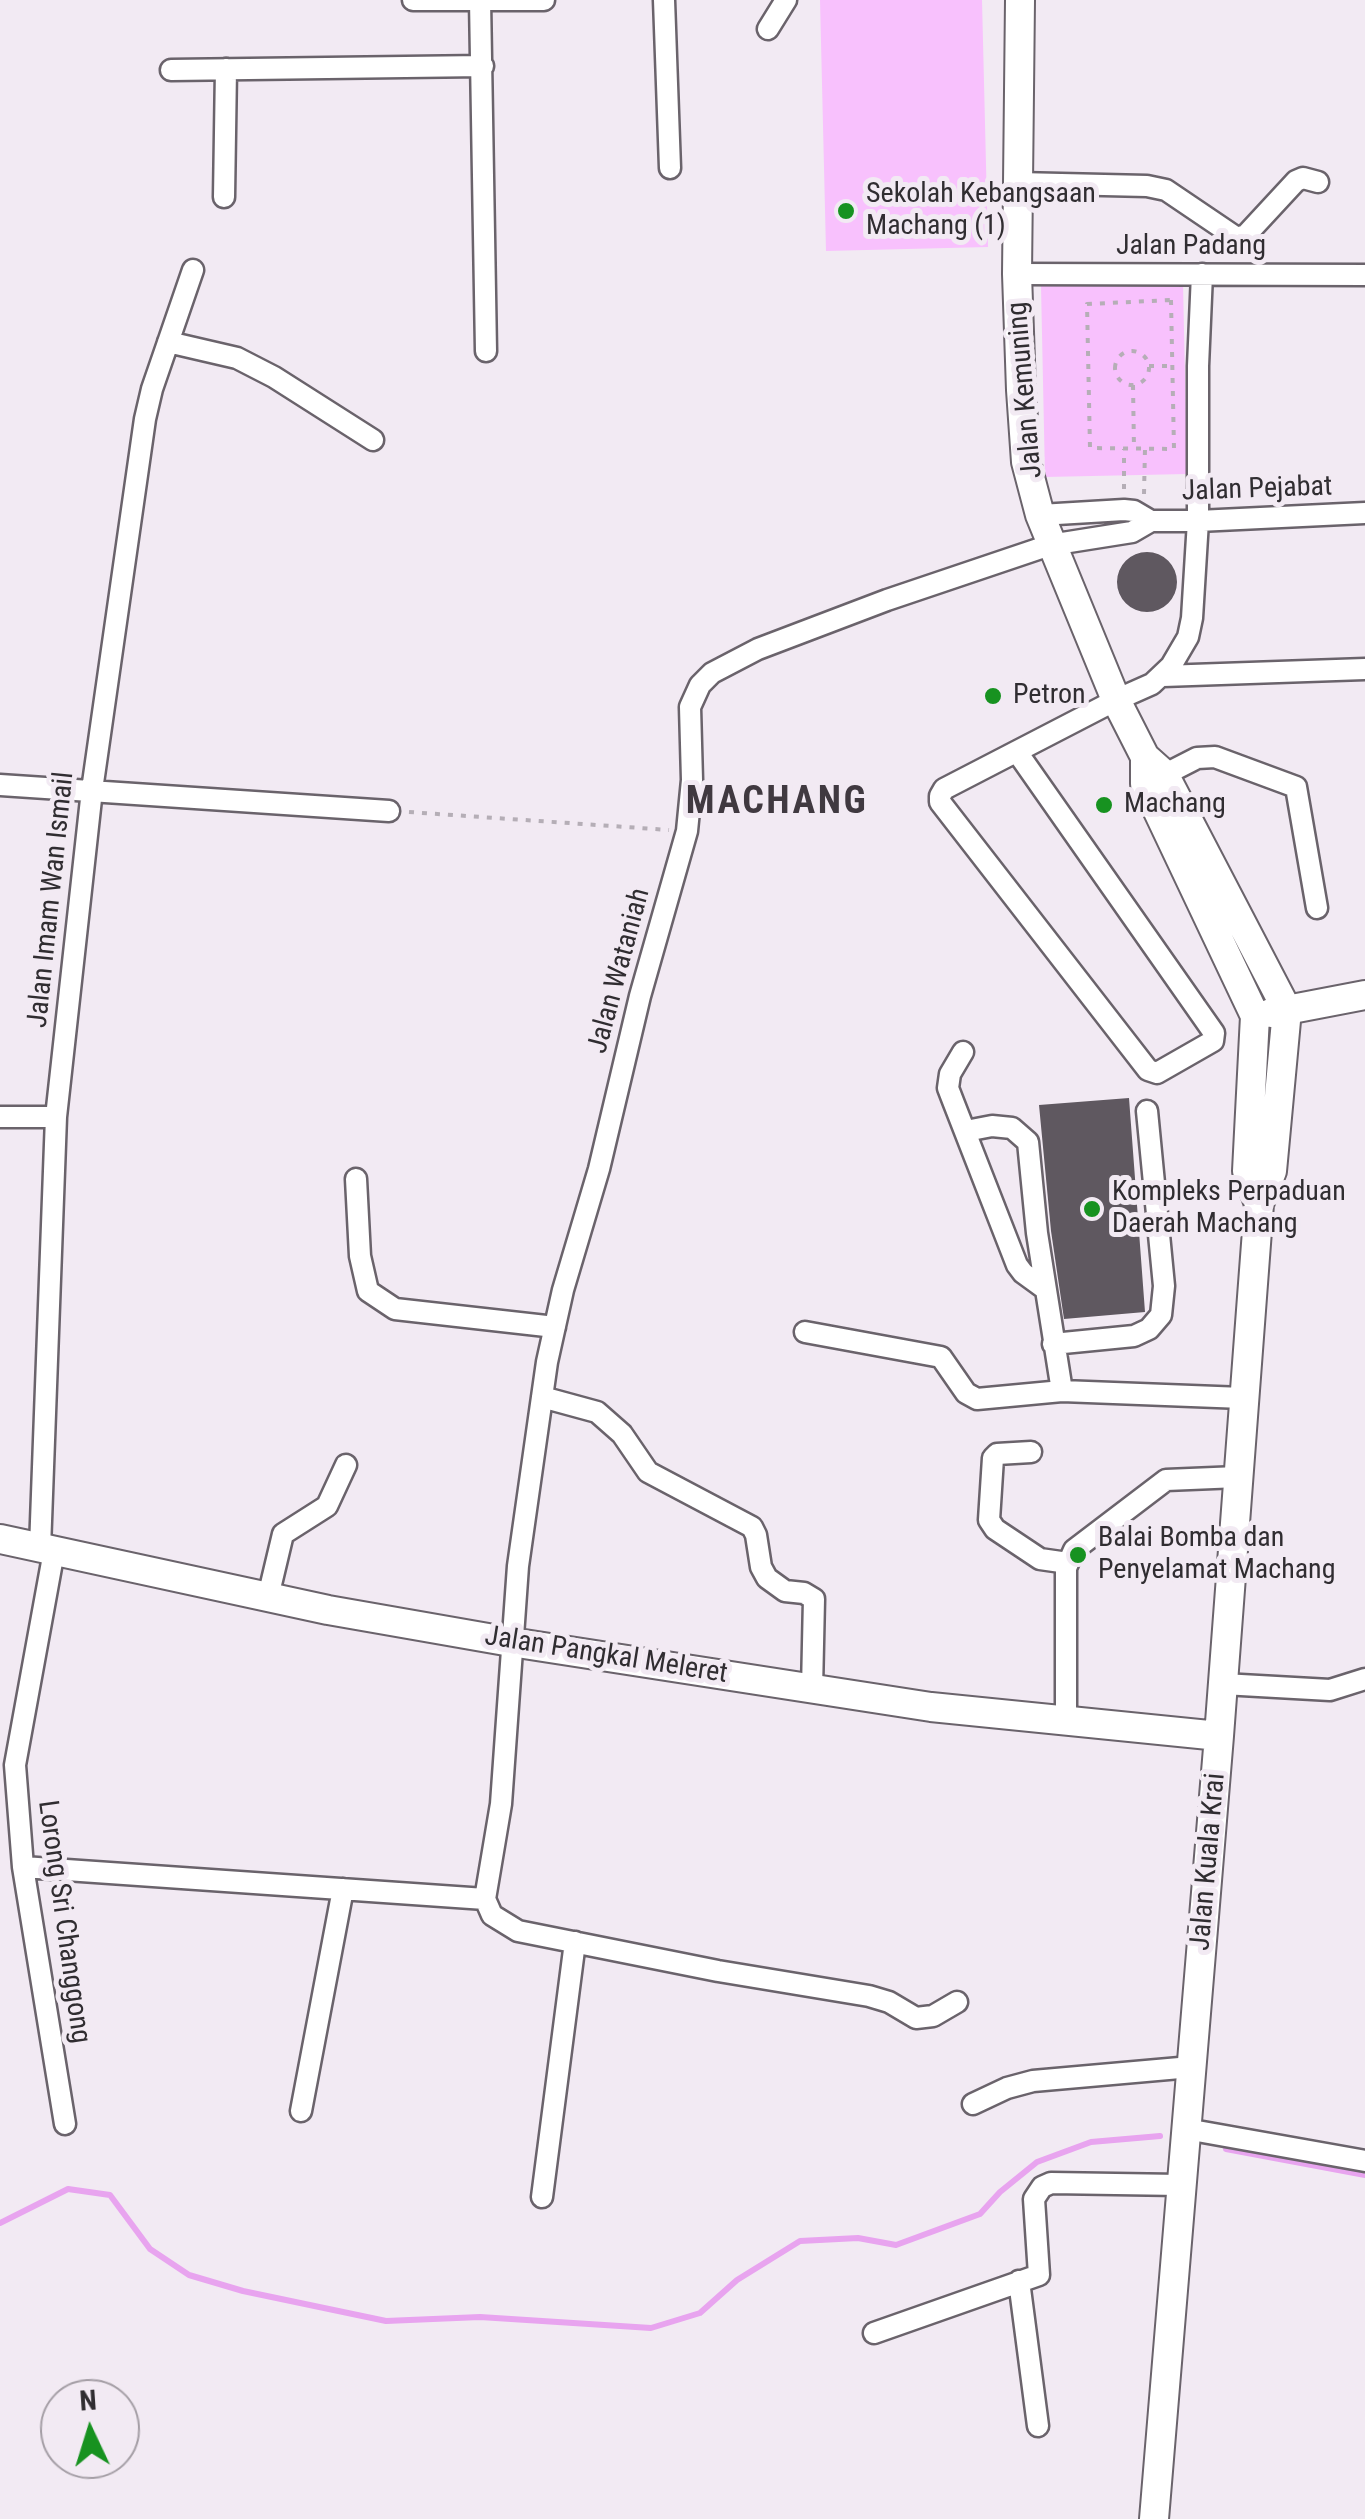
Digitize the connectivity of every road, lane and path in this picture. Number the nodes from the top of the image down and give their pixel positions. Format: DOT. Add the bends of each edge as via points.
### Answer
graph roads {
  1 [pos="412,0"];
  2 [pos="544,0"];
  3 [pos="664,0"];
  4 [pos="786,0"];
  5 [pos="1020,0"];
  6 [pos="480,1"];
  7 [pos="768,28"];
  8 [pos="483,66"];
  9 [pos="226,69"];
  10 [pos="171,70"];
  11 [pos="670,168"];
  12 [pos="1018,182"];
  13 [pos="1318,182"];
  14 [pos="224,197"];
  15 [pos="194,270"];
  16 [pos="1017,274"];
  17 [pos="1202,274"];
  18 [pos="1365,274"];
  19 [pos="168,342"];
  20 [pos="486,351"];
  21 [pos="1149,366"];
  22 [pos="1172,366"];
  23 [pos="1198,366"];
  24 [pos="1133,385"];
  25 [pos="372,440"];
  26 [pos="1124,448"];
  27 [pos="1134,448"];
  28 [pos="1145,449"];
  29 [pos="1365,514"];
  30 [pos="1040,515"];
  31 [pos="1139,515"];
  32 [pos="1198,521"];
  33 [pos="1050,546"];
  34 [pos="1365,669"];
  35 [pos="1163,676"];
  36 [pos="1116,700"];
  37 [pos="1017,752"];
  38 [pos="1152,772"];
  39 [pos="0,785"];
  40 [pos="92,790"];
  41 [pos="390,811"];
  42 [pos="687,831"];
  43 [pos="1317,908"];
  44 [pos="1365,995"];
  45 [pos="1287,1010"];
  46 [pos="1254,1016"];
  47 [pos="963,1052"];
  48 [pos="1147,1110"];
  49 [pos="56,1116"];
  50 [pos="0,1117"];
  51 [pos="966,1131"];
  52 [pos="356,1179"];
  53 [pos="1259,1204"];
  54 [pos="1045,1289"];
  55 [pos="555,1327"];
  56 [pos="805,1332"];
  57 [pos="1053,1344"];
  58 [pos="1062,1391"];
  59 [pos="542,1397"];
  60 [pos="1243,1398"];
  61 [pos="1031,1452"];
  62 [pos="346,1465"];
  63 [pos="1238,1477"];
  64 [pos="0,1538"];
  65 [pos="47,1549"];
  66 [pos="1068,1563"];
  67 [pos="268,1598"];
  68 [pos="511,1642"];
  69 [pos="1365,1679"];
  70 [pos="1223,1684"];
  71 [pos="812,1689"];
  72 [pos="1066,1722"];
  73 [pos="1219,1736"];
  74 [pos="7,1765"];
  75 [pos="22,1867"];
  76 [pos="343,1888"];
  77 [pos="485,1899"];
  78 [pos="575,1942"];
  79 [pos="956,2002"];
  80 [pos="1191,2067"];
  81 [pos="973,2104"];
  82 [pos="301,2111"];
  83 [pos="66,2124"];
  84 [pos="1186,2129"];
  85 [pos="1365,2161"];
  86 [pos="1180,2185"];
  87 [pos="542,2197"];
  88 [pos="1019,2280"];
  89 [pos="874,2333"];
  90 [pos="1038,2426"];
  91 [pos="1154,2519"];
  1 -- 6 [label="street"];
  2 -- 6 [label="street"];
  3 -- 11 [label="street"];
  4 -- 7 [label="street"];
  5 -- 12 [label="main road, Jalan Kemuning"];
  6 -- 8 [label="street"];
  8 -- 9 [label="street"];
  8 -- 20 [label="street"];
  9 -- 10 [label="street"];
  9 -- 14 [label="street"];
  12 -- 13 [label="street" via="1166,190 1237,238 1296,181"];
  12 -- 16 [label="main road, Jalan Kemuning"];
  15 -- 19 [label="street, Jalan Imam Wan Ismail"];
  16 -- 17 [label="street, Jalan Padang"];
  16 -- 30 [label="main road, Jalan Kemuning" via="1026,462"];
  17 -- 18 [label="street, Jalan Padang"];
  17 -- 23 [label="street"];
  19 -- 25 [label="street" via="237,358"];
  19 -- 40 [label="street, Jalan Imam Wan Ismail" via="145,419"];
  21 -- 22 [label="path"];
  21 -- 24 [label="path" via="1147,377"];
  21 -- 24 [label="path" via="1139,352 1117,359 1117,376"];
  22 -- 23 [label="path"];
  22 -- 26 [label="path" via="1170,300 1087,304 1090,448"];
  22 -- 28 [label="path" via="1174,449"];
  23 -- 32 [label="street"];
  24 -- 27 [label="path"];
  26 -- 27 [label="path"];
  26 -- 31 [label="path"];
  27 -- 28 [label="path"];
  28 -- 31 [label="path"];
  29 -- 32 [label="street, Jalan Pejabat"];
  30 -- 31 [label="street, Jalan Pejabat"];
  30 -- 33 [label="main road, Jalan Kemuning"];
  31 -- 32 [label="street, Jalan Pejabat"];
  31 -- 33 [label="street, Jalan Pejabat" via="1132,532"];
  32 -- 35 [label="street" via="1188,637"];
  33 -- 36 [label="main road, Jalan Kemuning"];
  33 -- 42 [label="street, Jalan Wataniah" via="887,600 712,673 690,707"];
  34 -- 35 [label="street"];
  35 -- 36 [label="street"];
  36 -- 37 [label="street"];
  36 -- 38 [label="main road, Jalan Kemuning"];
  37 -- 37 [label="street" via="1214,1034 1157,1073 1148,1070 940,802 944,789"];
  38 -- 43 [label="street" via="1216,757 1296,786"];
  38 -- 45 [label="main road, Jalan Kemuning"];
  38 -- 46 [label="main road, Jalan Kemuning"];
  39 -- 40 [label="street"];
  40 -- 41 [label="street"];
  40 -- 49 [label="street, Jalan Imam Wan Ismail"];
  41 -- 42 [label="path"];
  42 -- 55 [label="street, Jalan Wataniah"];
  44 -- 45 [label="main road"];
  45 -- 46 [label="main road"];
  45 -- 53 [label="main road, Jalan Kuala Krai" via="1272,1172"];
  46 -- 53 [label="main road, Jalan Kuala Krai" via="1247,1171"];
  47 -- 51 [label="street" via="948,1088"];
  48 -- 57 [label="street" via="1161,1315 1134,1336"];
  49 -- 50 [label="street"];
  49 -- 65 [label="street, Jalan Imam Wan Ismail"];
  51 -- 54 [label="street" via="1017,1264"];
  51 -- 54 [label="street" via="1012,1128 1028,1142"];
  52 -- 55 [label="street" via="368,1292 395,1309"];
  53 -- 60 [label="main road, Jalan Kuala Krai"];
  54 -- 57 [label="street"];
  55 -- 59 [label="street, Jalan Wataniah"];
  56 -- 58 [label="street" via="941,1357 966,1394 977,1399"];
  57 -- 58 [label="street"];
  58 -- 60 [label="street"];
  59 -- 68 [label="street, Jalan Wataniah"];
  59 -- 71 [label="street" via="596,1412 622,1434 648,1472 752,1527 767,1578 814,1600"];
  60 -- 63 [label="main road, Jalan Kuala Krai"];
  61 -- 66 [label="street" via="994,1458 989,1520 1040,1559"];
  62 -- 67 [label="street" via="327,1506 283,1534"];
  63 -- 66 [label="street" via="1160,1483 1082,1542"];
  63 -- 70 [label="main road, Jalan Kuala Krai"];
  64 -- 65 [label="main road, Jalan Pangkal Meleret"];
  65 -- 67 [label="main road, Jalan Pangkal Meleret"];
  65 -- 74 [label="street, Lorong Sri Changgong"];
  66 -- 72 [label="street"];
  67 -- 68 [label="main road, Jalan Pangkal Meleret"];
  68 -- 71 [label="main road, Jalan Pangkal Meleret"];
  68 -- 77 [label="street, Jalan Wataniah" via="501,1804"];
  69 -- 70 [label="street" via="1330,1690"];
  70 -- 73 [label="main road, Jalan Kuala Krai"];
  71 -- 72 [label="main road, Jalan Pangkal Meleret"];
  72 -- 73 [label="main road, Jalan Pangkal Meleret"];
  73 -- 80 [label="main road, Jalan Kuala Krai"];
  74 -- 75 [label="street, Lorong Sri Changgong"];
  75 -- 76 [label="street"];
  75 -- 83 [label="street, Lorong Sri Changgong"];
  76 -- 77 [label="street"];
  76 -- 82 [label="street"];
  77 -- 78 [label="street" via="508,1927"];
  78 -- 79 [label="street" via="870,1996 916,2018"];
  78 -- 87 [label="street"];
  80 -- 81 [label="street" via="1033,2082"];
  80 -- 84 [label="main road, Jalan Kuala Krai"];
  84 -- 85 [label="street"];
  84 -- 86 [label="main road, Jalan Kuala Krai"];
  86 -- 88 [label="street" via="1042,2187 1034,2199 1040,2273"];
  86 -- 91 [label="main road, Jalan Kuala Krai"];
  88 -- 89 [label="street"];
  88 -- 90 [label="street"];
}
